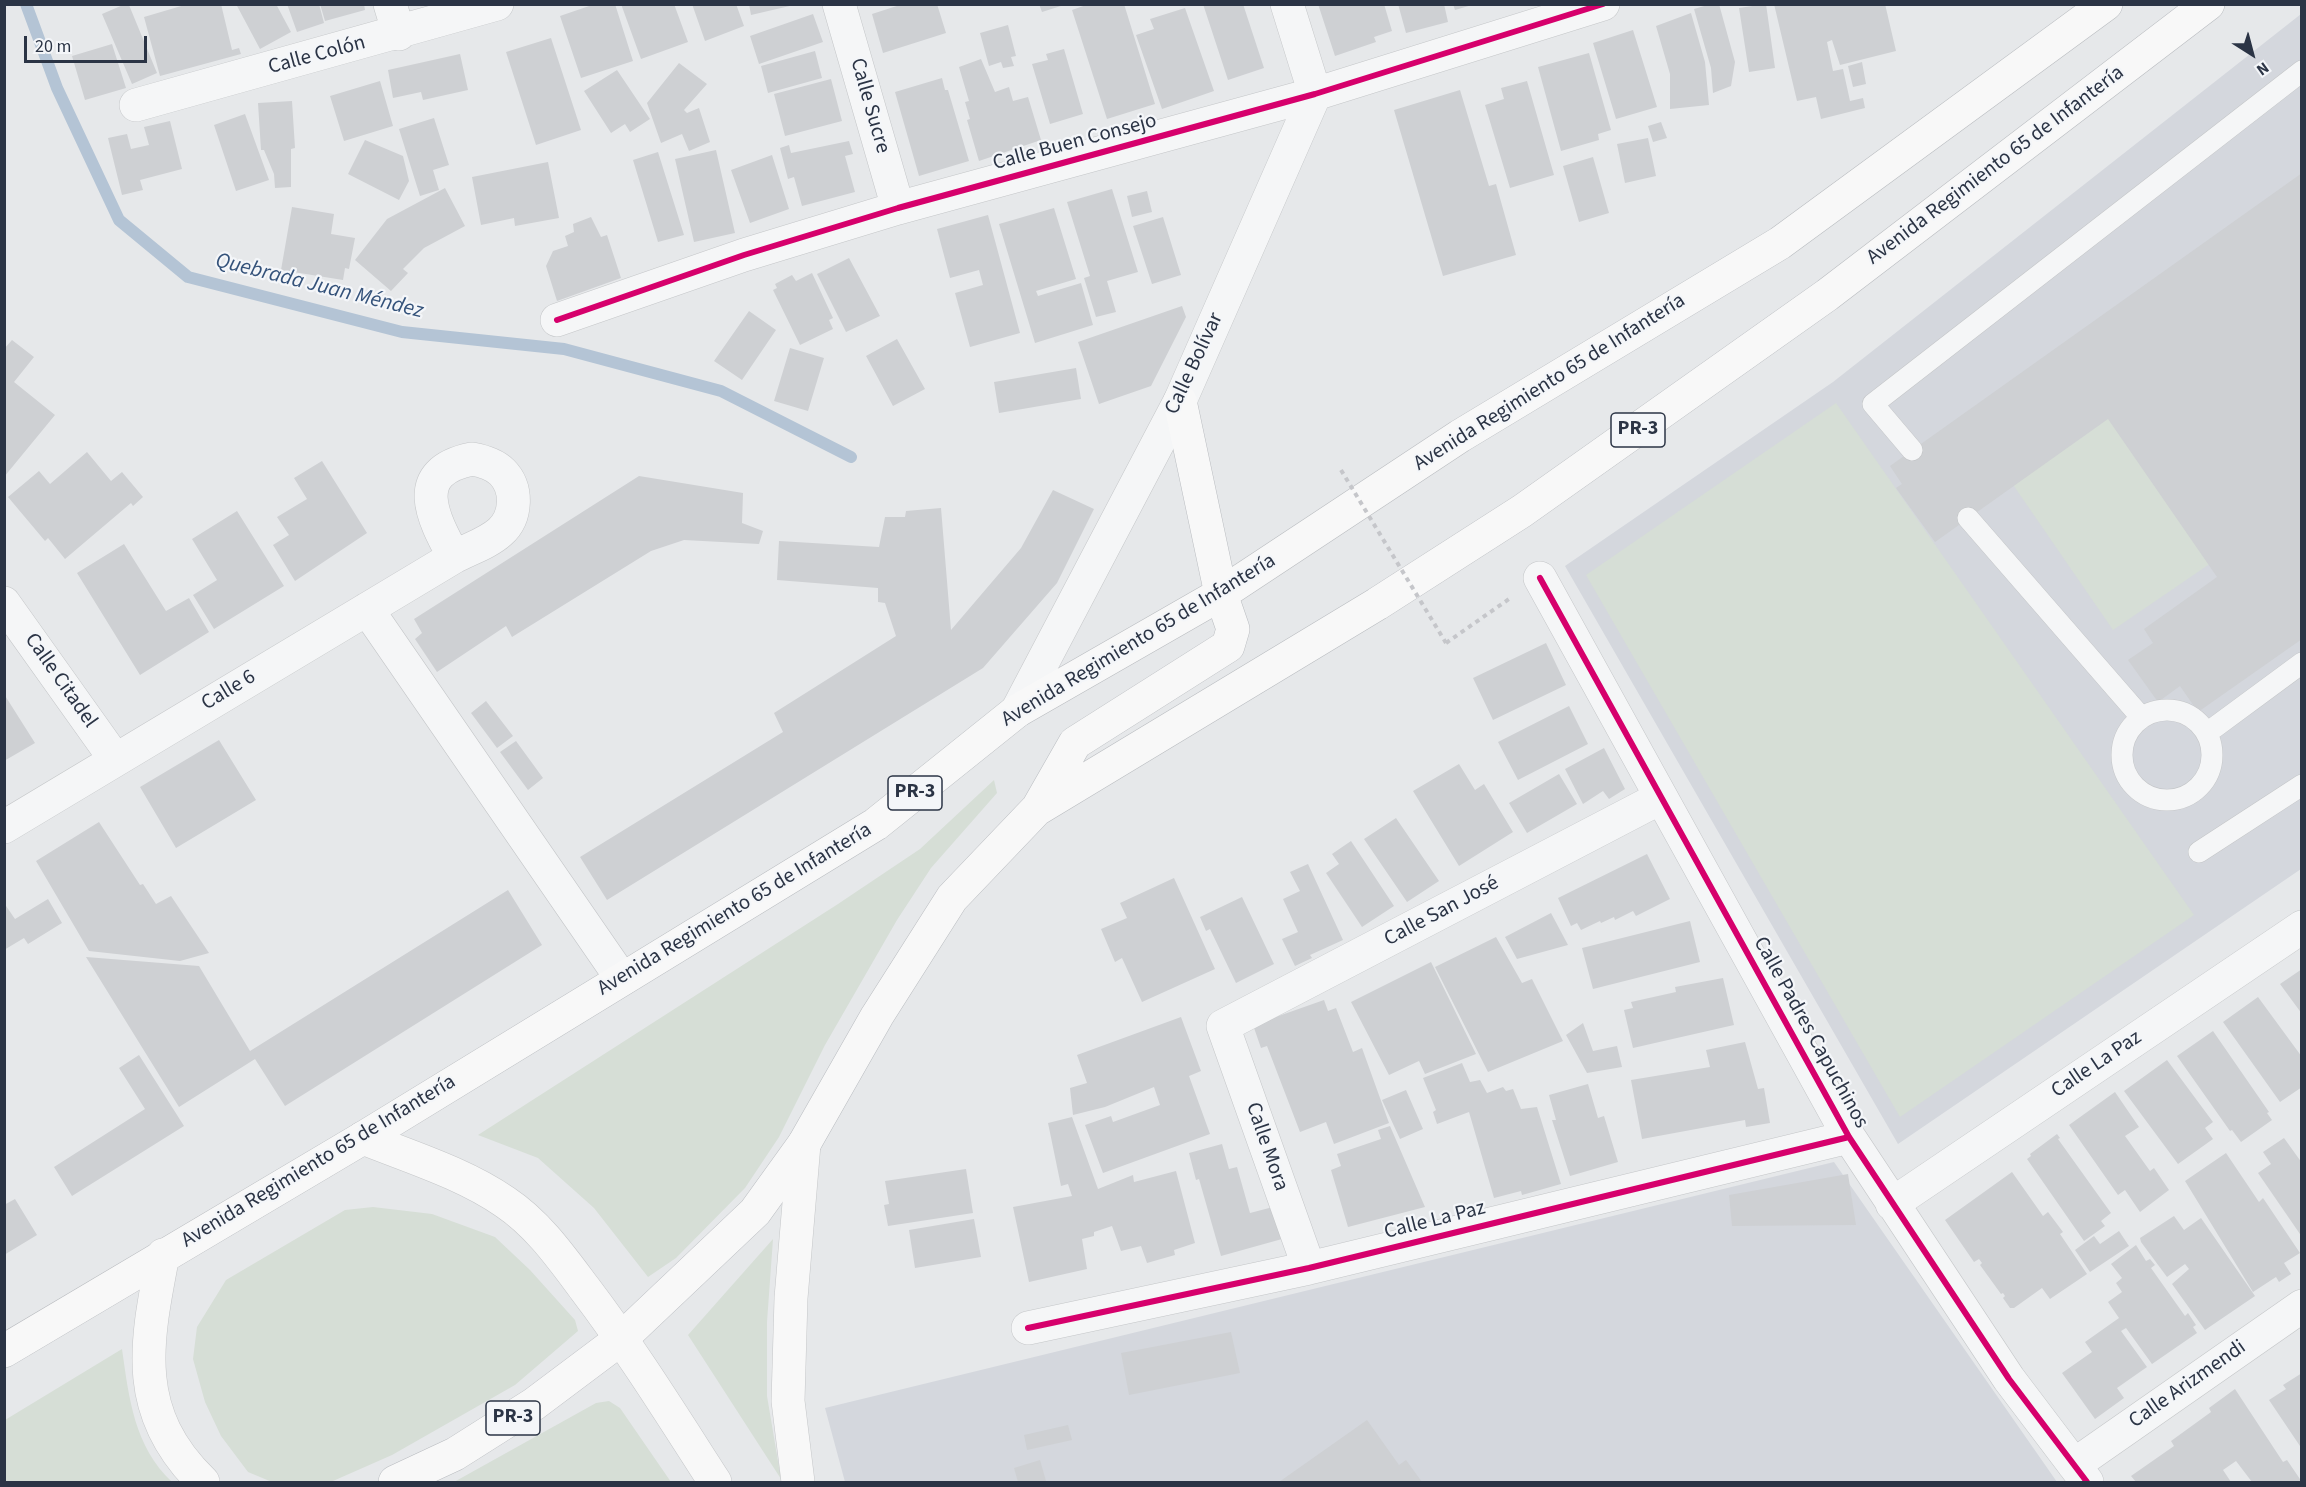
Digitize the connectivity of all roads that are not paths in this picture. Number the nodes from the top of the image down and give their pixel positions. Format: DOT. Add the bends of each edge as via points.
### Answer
graph roads {
  1 [pos="497,4"];
  2 [pos="839,4"];
  3 [pos="1287,4"];
  4 [pos="1604,4"];
  5 [pos="2106,4"];
  6 [pos="2208,4"];
  7 [pos="394,19"];
  8 [pos="2301,71"];
  9 [pos="1315,94"];
  10 [pos="136,105"];
  11 [pos="898,208"];
  12 [pos="557,320"];
  13 [pos="1180,401"];
  14 [pos="1912,450"];
  15 [pos="1968,518"];
  16 [pos="454,557"];
  17 [pos="1540,578"];
  18 [pos="1221,594"];
  19 [pos="4,603"];
  20 [pos="368,609"];
  21 [pos="2301,663"];
  22 [pos="1017,711"];
  23 [pos="2142,717"];
  24 [pos="2207,732"];
  25 [pos="115,759"];
  26 [pos="2301,785"];
  27 [pos="1660,798"];
  28 [pos="1036,810"];
  29 [pos="4,827"];
  30 [pos="2199,852"];
  31 [pos="2301,927"];
  32 [pos="622,979"];
  33 [pos="1223,1026"];
  34 [pos="1849,1137"];
  35 [pos="363,1138"];
  36 [pos="804,1144"];
  37 [pos="1892,1204"];
  38 [pos="163,1255"];
  39 [pos="1309,1268"];
  40 [pos="2301,1306"];
  41 [pos="1028,1328"];
  42 [pos="621,1338"];
  43 [pos="4,1351"];
  44 [pos="2080,1474"];
  45 [pos="203,1482"];
  46 [pos="395,1482"];
  47 [pos="715,1482"];
  48 [pos="798,1482"];
  1 -- 7 [label="street, Calle Colón"];
  2 -- 11 [label="street, Calle Sucre"];
  3 -- 9 [label="street"];
  4 -- 9 [label="street, Calle Buen Consejo"];
  5 -- 18 [label="main road, Avenida Regimiento 65 de Infantería / PR-3" via="1780,243 1460,436"];
  6 -- 28 [label="main road, Avenida Regimiento 65 de Infantería / PR-3" via="1827,295 1522,512"];
  7 -- 10 [label="street, Calle Colón"];
  8 -- 14 [label="lane" via="1873,404"];
  9 -- 11 [label="street, Calle Buen Consejo"];
  9 -- 13 [label="street, Calle Bolívar"];
  11 -- 12 [label="street, Calle Buen Consejo" via="744,255"];
  13 -- 18 [label="main road"];
  13 -- 22 [label="street, Calle Bolívar"];
  15 -- 23 [label="lane"];
  16 -- 20 [label="street, Calle 6"];
  17 -- 27 [label="street, Calle Padres Capuchinos"];
  18 -- 22 [label="main road, Avenida Regimiento 65 de Infantería / PR-3"];
  18 -- 28 [label="main road" via="1233,629 1228,646 1075,743"];
  19 -- 25 [label="street, Calle Citadel"];
  20 -- 25 [label="street, Calle 6"];
  20 -- 32 [label="street"];
  21 -- 24 [label="lane"];
  22 -- 32 [label="main road, Avenida Regimiento 65 de Infantería / PR-3" via="876,824"];
  23 -- 24 [label="lane" via="2170,709 2198,720"];
  23 -- 24 [label="lane" via="2124,741 2124,770 2132,783 2156,799 2179,799 2199,788 2212,762 2213,746"];
  25 -- 29 [label="street, Calle 6"];
  26 -- 30 [label="lane"];
  27 -- 33 [label="street, Calle San José"];
  27 -- 34 [label="street, Calle Padres Capuchinos"];
  28 -- 36 [label="main road, Avenida Regimiento 65 de Infantería / PR-3" via="952,898 877,1016"];
  31 -- 37 [label="street, Calle La Paz"];
  32 -- 35 [label="main road, Avenida Regimiento 65 de Infantería / PR-3"];
  33 -- 39 [label="street, Calle Mora"];
  34 -- 37 [label="street, Calle Padres Capuchinos"];
  34 -- 39 [label="street, Calle La Paz"];
  35 -- 38 [label="main road, Avenida Regimiento 65 de Infantería / PR-3"];
  35 -- 42 [label="main road" via="445,1171 504,1201 531,1222 557,1251"];
  36 -- 42 [label="main road, Avenida Regimiento 65 de Infantería / PR-3" via="755,1212"];
  36 -- 48 [label="main road" via="791,1298 788,1401"];
  37 -- 44 [label="street, Calle Padres Capuchinos" via="2009,1379"];
  38 -- 43 [label="main road, Avenida Regimiento 65 de Infantería / PR-3"];
  38 -- 45 [label="main road" via="148,1334 149,1378 167,1437"];
  39 -- 41 [label="street, Calle La Paz"];
  40 -- 44 [label="street, Calle Arizmendi"];
  42 -- 46 [label="main road, Avenida Regimiento 65 de Infantería / PR-3" via="534,1404 456,1454"];
  42 -- 47 [label="main road"];
}
